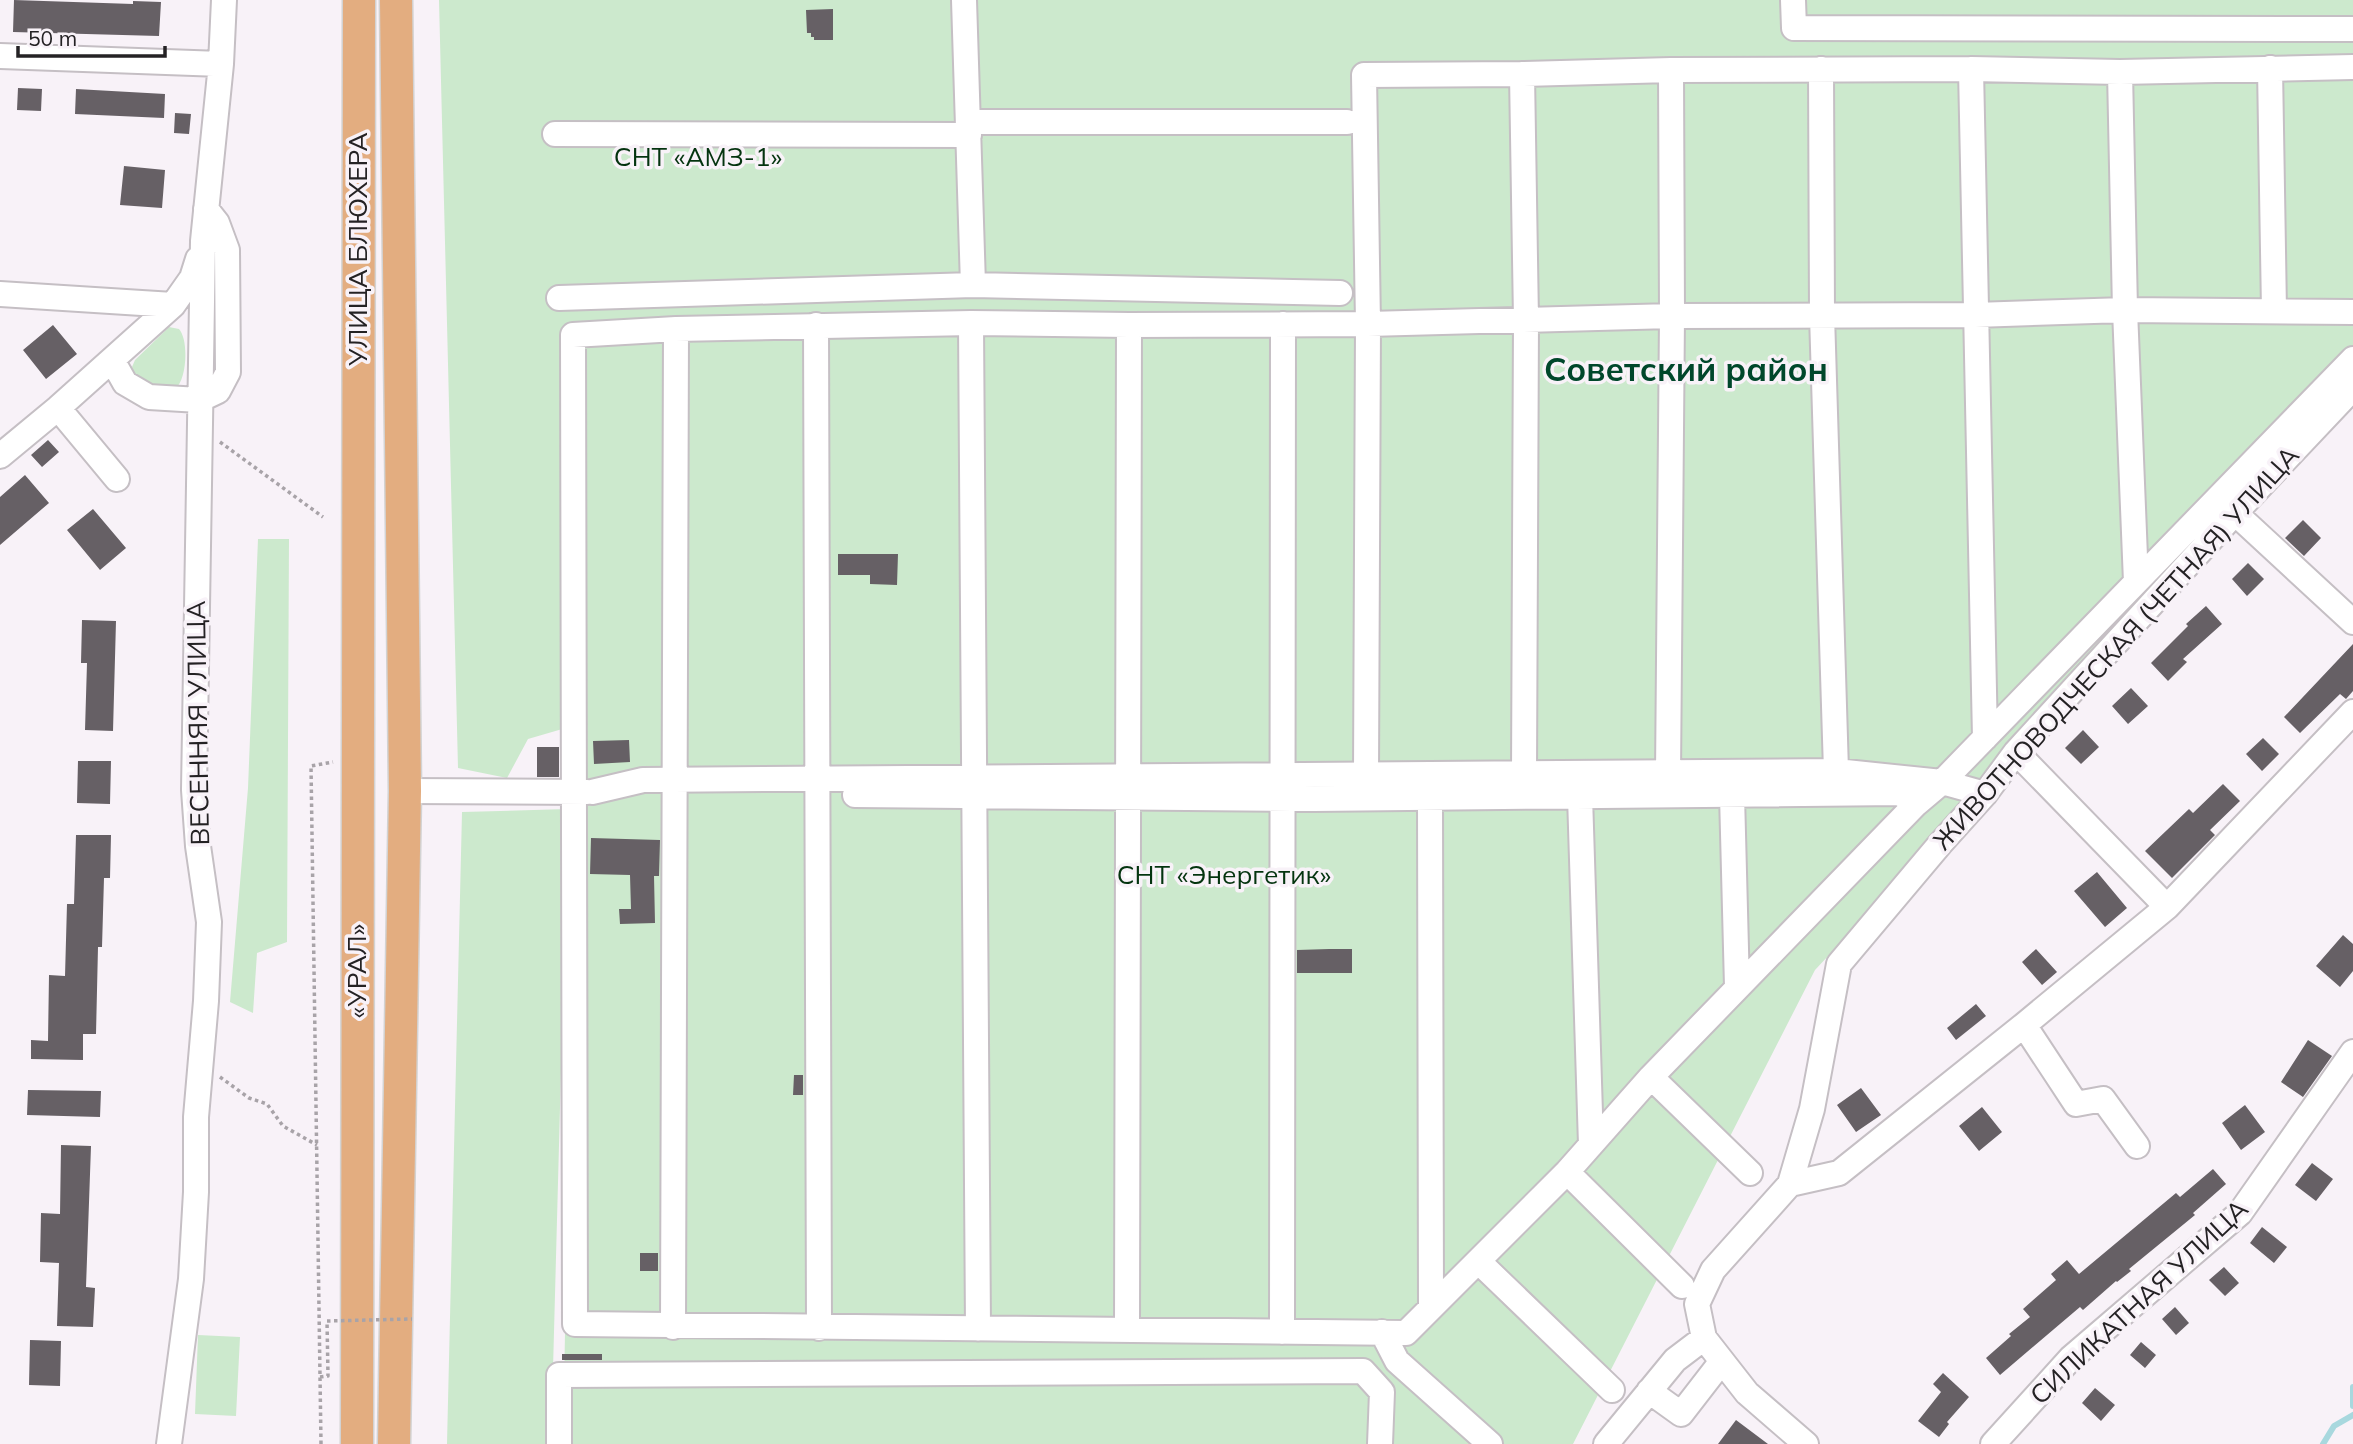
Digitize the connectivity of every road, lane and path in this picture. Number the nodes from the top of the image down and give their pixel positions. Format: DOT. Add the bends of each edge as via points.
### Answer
graph roads {
  1 [pos="224,0"];
  2 [pos="359,0"];
  3 [pos="396,0"];
  4 [pos="964,0"];
  5 [pos="1793,0"];
  6 [pos="2353,29"];
  7 [pos="0,56"];
  8 [pos="221,64"];
  9 [pos="2353,67"];
  10 [pos="2270,68"];
  11 [pos="1821,69"];
  12 [pos="1971,69"];
  13 [pos="1671,70"];
  14 [pos="2120,72"];
  15 [pos="1522,74"];
  16 [pos="1347,122"];
  17 [pos="968,128"];
  18 [pos="555,134"];
  19 [pos="206,209"];
  20 [pos="203,241"];
  21 [pos="973,285"];
  22 [pos="1340,293"];
  23 [pos="0,294"];
  24 [pos="559,298"];
  25 [pos="173,305"];
  26 [pos="2125,310"];
  27 [pos="2274,311"];
  28 [pos="2353,312"];
  29 [pos="1975,315"];
  30 [pos="1672,316"];
  31 [pos="1822,316"];
  32 [pos="1526,320"];
  33 [pos="971,323"];
  34 [pos="1283,324"];
  35 [pos="1368,324"];
  36 [pos="816,325"];
  37 [pos="1129,325"];
  38 [pos="676,329"];
  39 [pos="112,359"];
  40 [pos="2353,359"];
  41 [pos="2353,388"];
  42 [pos="199,400"];
  43 [pos="58,408"];
  44 [pos="198,426"];
  45 [pos="0,456"];
  46 [pos="117,479"];
  47 [pos="357,499"];
  48 [pos="2235,513"];
  49 [pos="323,517"];
  50 [pos="2136,582"];
  51 [pos="402,605"];
  52 [pos="2353,622"];
  53 [pos="2353,712"];
  54 [pos="1985,738"];
  55 [pos="2015,752"];
  56 [pos="335,762"];
  57 [pos="1836,771"];
  58 [pos="1668,774"];
  59 [pos="1366,775"];
  60 [pos="1524,775"];
  61 [pos="1942,782"];
  62 [pos="675,787"];
  63 [pos="817,787"];
  64 [pos="975,787"];
  65 [pos="1129,787"];
  66 [pos="1283,787"];
  67 [pos="405,791"];
  68 [pos="582,792"];
  69 [pos="1985,794"];
  70 [pos="1732,795"];
  71 [pos="1580,796"];
  72 [pos="1430,798"];
  73 [pos="1916,804"];
  74 [pos="2167,907"];
  75 [pos="1737,987"];
  76 [pos="2024,1025"];
  77 [pos="2353,1052"];
  78 [pos="201,1064"];
  79 [pos="1651,1077"];
  80 [pos="317,1145"];
  81 [pos="1591,1145"];
  82 [pos="2137,1146"];
  83 [pos="1567,1172"];
  84 [pos="1750,1173"];
  85 [pos="1790,1184"];
  86 [pos="1478,1261"];
  87 [pos="1682,1286"];
  88 [pos="1431,1308"];
  89 [pos="412,1319"];
  90 [pos="673,1327"];
  91 [pos="819,1328"];
  92 [pos="978,1329"];
  93 [pos="1127,1331"];
  94 [pos="1282,1332"];
  95 [pos="1382,1332"];
  96 [pos="1704,1338"];
  97 [pos="1722,1361"];
  98 [pos="320,1377"];
  99 [pos="1612,1390"];
  100 [pos="1649,1391"];
  101 [pos="169,1444"];
  102 [pos="321,1444"];
  103 [pos="357,1444"];
  104 [pos="394,1444"];
  105 [pos="559,1444"];
  106 [pos="1380,1444"];
  107 [pos="1490,1444"];
  108 [pos="1606,1444"];
  109 [pos="1806,1444"];
  110 [pos="1993,1444"];
  1 -- 8 [label="street, ВЕСЕННЯЯ УЛИЦА"];
  2 -- 47 [label="main road, УЛИЦА БЛЮХЕРА"];
  3 -- 51 [label="main road, УЛИЦА БЛЮХЕРА"];
  4 -- 17 [label="street"];
  5 -- 6 [label="street" via="1794,28"];
  7 -- 8 [label="street"];
  8 -- 19 [label="street, ВЕСЕННЯЯ УЛИЦА"];
  9 -- 10 [label="street"];
  10 -- 14 [label="street"];
  10 -- 27 [label="street"];
  11 -- 12 [label="street"];
  11 -- 13 [label="street"];
  11 -- 31 [label="street"];
  12 -- 14 [label="street"];
  12 -- 29 [label="street"];
  13 -- 15 [label="street"];
  13 -- 30 [label="street"];
  14 -- 26 [label="street"];
  15 -- 32 [label="street"];
  15 -- 35 [label="street" via="1364,75"];
  16 -- 17 [label="street"];
  17 -- 18 [label="street"];
  17 -- 21 [label="street"];
  19 -- 20 [label="street, ВЕСЕННЯЯ УЛИЦА"];
  19 -- 42 [label="street" via="217,223 226,250 228,372 218,391"];
  20 -- 25 [label="street" via="192,278"];
  20 -- 42 [label="street, ВЕСЕННЯЯ УЛИЦА"];
  21 -- 22 [label="street"];
  21 -- 24 [label="street"];
  23 -- 25 [label="street"];
  25 -- 39 [label="street"];
  26 -- 27 [label="street"];
  26 -- 29 [label="street"];
  26 -- 50 [label="street"];
  27 -- 28 [label="street"];
  29 -- 31 [label="street"];
  29 -- 54 [label="street"];
  30 -- 31 [label="street"];
  30 -- 32 [label="street"];
  30 -- 58 [label="street"];
  31 -- 57 [label="street"];
  32 -- 35 [label="street"];
  32 -- 60 [label="street"];
  33 -- 36 [label="street"];
  33 -- 37 [label="street"];
  33 -- 64 [label="street"];
  34 -- 35 [label="street"];
  34 -- 37 [label="street"];
  34 -- 66 [label="street"];
  35 -- 59 [label="street"];
  36 -- 38 [label="street"];
  36 -- 63 [label="street"];
  37 -- 65 [label="street"];
  38 -- 62 [label="street"];
  38 -- 68 [label="street" via="573,335"];
  39 -- 42 [label="street" via="125,383 149,397"];
  39 -- 43 [label="street"];
  40 -- 50 [label="street"];
  41 -- 48 [label="street, ЖИВОТНОВОДЧЕСКАЯ (ЧЕТНАЯ) УЛИЦА"];
  42 -- 44 [label="street, ВЕСЕННЯЯ УЛИЦА"];
  43 -- 45 [label="street"];
  43 -- 46 [label="street"];
  44 -- 49 [label="path"];
  44 -- 78 [label="street, ВЕСЕННЯЯ УЛИЦА" via="194,790 209,922"];
  47 -- 103 [label="main road, «УРАЛ»"];
  48 -- 52 [label="street"];
  48 -- 55 [label="street, ЖИВОТНОВОДЧЕСКАЯ (ЧЕТНАЯ) УЛИЦА"];
  50 -- 54 [label="street"];
  51 -- 67 [label="main road, «УРАЛ»"];
  53 -- 74 [label="street"];
  54 -- 61 [label="street"];
  55 -- 69 [label="street, ЖИВОТНОВОДЧЕСКАЯ (ЧЕТНАЯ) УЛИЦА"];
  55 -- 74 [label="street"];
  56 -- 80 [label="path" via="311,766"];
  57 -- 58 [label="street"];
  57 -- 61 [label="street"];
  58 -- 60 [label="street"];
  59 -- 60 [label="street"];
  59 -- 66 [label="street"];
  61 -- 69 [label="street"];
  61 -- 73 [label="street"];
  62 -- 63 [label="street"];
  62 -- 68 [label="street"];
  62 -- 90 [label="street"];
  63 -- 64 [label="street"];
  63 -- 91 [label="street"];
  64 -- 65 [label="street"];
  64 -- 92 [label="street"];
  65 -- 66 [label="street"];
  65 -- 93 [label="street"];
  66 -- 72 [label="street"];
  66 -- 94 [label="street"];
  67 -- 68 [label="street"];
  67 -- 104 [label="main road, «УРАЛ»"];
  68 -- 90 [label="street" via="575,1324"];
  69 -- 85 [label="street, ЖИВОТНОВОДЧЕСКАЯ (ЧЕТНАЯ) УЛИЦА" via="1839,964 1812,1109"];
  70 -- 71 [label="street"];
  70 -- 73 [label="street" via="1900,793"];
  70 -- 75 [label="street"];
  71 -- 72 [label="street"];
  71 -- 81 [label="street"];
  72 -- 88 [label="street"];
  73 -- 75 [label="street"];
  74 -- 76 [label="street"];
  75 -- 79 [label="street"];
  76 -- 82 [label="street" via="2077,1104 2103,1099"];
  76 -- 85 [label="street" via="1839,1173"];
  77 -- 110 [label="street, СИЛИКАТНАЯ УЛИЦА" via="2240,1213 2071,1358"];
  78 -- 80 [label="path" via="249,1098 267,1104 283,1126"];
  78 -- 101 [label="street, ВЕСЕННЯЯ УЛИЦА" via="191,1279"];
  79 -- 81 [label="street"];
  79 -- 84 [label="street"];
  80 -- 98 [label="path"];
  81 -- 83 [label="street"];
  83 -- 86 [label="street"];
  83 -- 87 [label="street"];
  85 -- 96 [label="street, ЖИВОТНОВОДЧЕСКАЯ (ЧЕТНАЯ) УЛИЦА" via="1713,1270 1697,1304"];
  86 -- 88 [label="street"];
  86 -- 99 [label="street"];
  88 -- 95 [label="street" via="1406,1333"];
  89 -- 98 [label="path, bridge" via="327,1321 328,1376"];
  90 -- 91 [label="street"];
  91 -- 92 [label="street"];
  92 -- 93 [label="street"];
  93 -- 94 [label="street"];
  94 -- 95 [label="street"];
  95 -- 107 [label="street" via="1397,1361"];
  96 -- 97 [label="street, ЖИВОТНОВОДЧЕСКАЯ (ЧЕТНАЯ) УЛИЦА"];
  96 -- 100 [label="street" via="1675,1360"];
  97 -- 100 [label="street" via="1681,1414"];
  97 -- 109 [label="street, ЖИВОТНОВОДЧЕСКАЯ (ЧЕТНАЯ) УЛИЦА" via="1747,1393"];
  98 -- 102 [label="path"];
  100 -- 108 [label="street"];
  105 -- 106 [label="street" via="559,1375 1363,1371 1382,1392"];
}
